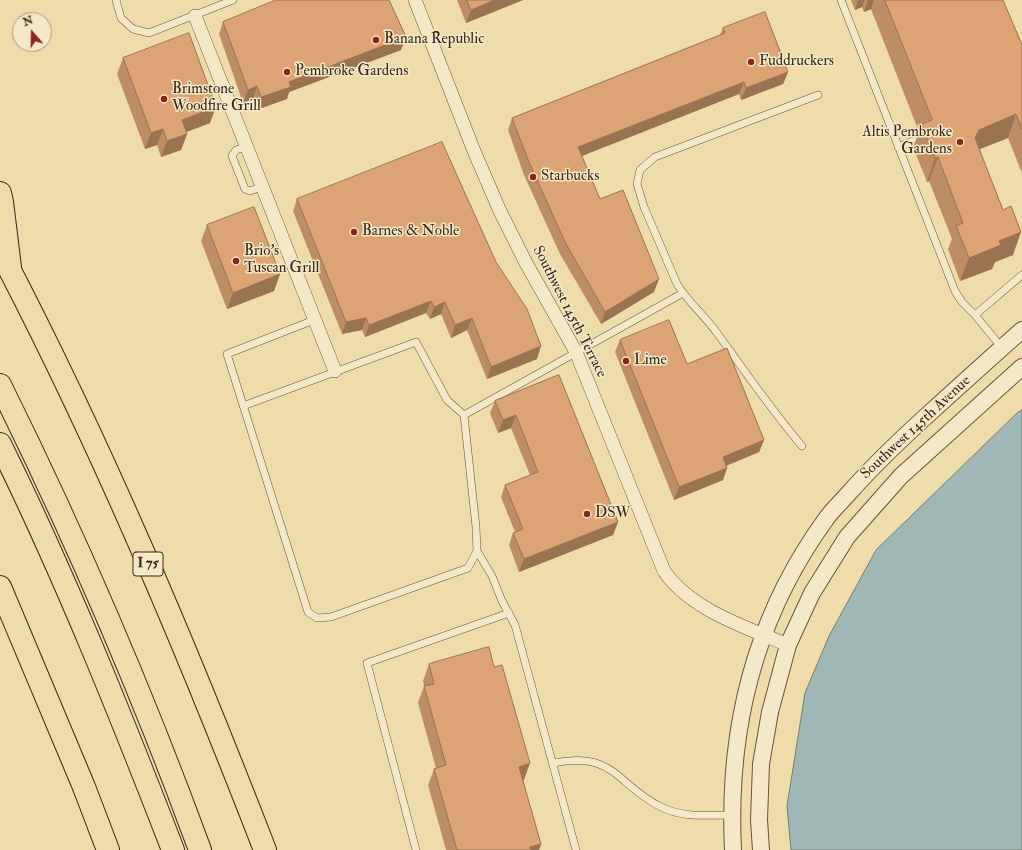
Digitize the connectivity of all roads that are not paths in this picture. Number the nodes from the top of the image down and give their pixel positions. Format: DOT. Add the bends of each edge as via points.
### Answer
graph roads {
  1 [pos="116,0"];
  2 [pos="233,0"];
  3 [pos="415,0"];
  4 [pos="840,0"];
  5 [pos="195,16"];
  6 [pos="818,95"];
  7 [pos="916,140"];
  8 [pos="898,147"];
  9 [pos="0,193"];
  10 [pos="5,260"];
  11 [pos="1022,275"];
  12 [pos="683,293"];
  13 [pos="975,315"];
  14 [pos="314,320"];
  15 [pos="1022,330"];
  16 [pos="1002,348"];
  17 [pos="576,352"];
  18 [pos="1022,367"];
  19 [pos="335,371"];
  20 [pos="0,385"];
  21 [pos="243,406"];
  22 [pos="464,415"];
  23 [pos="0,444"];
  24 [pos="802,446"];
  25 [pos="477,551"];
  26 [pos="1,590"];
  27 [pos="509,613"];
  28 [pos="762,635"];
  29 [pos="788,646"];
  30 [pos="552,763"];
  31 [pos="731,815"];
  32 [pos="108,850"];
  33 [pos="173,850"];
  34 [pos="200,850"];
  35 [pos="265,850"];
  36 [pos="416,850"];
  37 [pos="576,850"];
  38 [pos="733,850"];
  39 [pos="761,850"];
  1 -- 5 [label="lane" via="121,18 133,29 149,33"];
  2 -- 5 [label="lane"];
  3 -- 17 [label="street, Southwest 145th Terrace" via="499,209"];
  4 -- 8 [label="lane"];
  5 -- 14 [label="street"];
  6 -- 12 [label="lane" via="655,157 640,170 637,184 644,207 671,274"];
  7 -- 8 [label="lane"];
  8 -- 13 [label="lane" via="955,291"];
  9 -- 10 [label="highway"];
  10 -- 35 [label="highway, I 75" via="94,444 165,601"];
  11 -- 13 [label="lane"];
  12 -- 17 [label="lane"];
  12 -- 24 [label="lane" via="705,317"];
  13 -- 16 [label="lane"];
  14 -- 19 [label="street"];
  14 -- 21 [label="lane" via="227,354"];
  15 -- 16 [label="street, Southwest 145th Avenue"];
  16 -- 28 [label="street, Southwest 145th Avenue" via="880,458 826,518 789,578"];
  17 -- 22 [label="lane"];
  17 -- 28 [label="street, Southwest 145th Terrace" via="664,571 689,598"];
  18 -- 29 [label="street, Southwest 145th Avenue" via="901,476 847,537 812,592"];
  19 -- 21 [label="lane"];
  19 -- 22 [label="lane" via="416,342 447,400"];
  20 -- 34 [label="highway" via="44,476 121,650"];
  21 -- 25 [label="lane" via="308,612 317,618 331,617 468,568"];
  22 -- 25 [label="lane"];
  23 -- 33 [label="highway" via="28,501 94,653"];
  25 -- 27 [label="lane"];
  26 -- 32 [label="highway"];
  27 -- 30 [label="lane" via="515,625"];
  27 -- 36 [label="lane" via="368,663"];
  28 -- 29 [label="street, Southwest 145th Terrace"];
  28 -- 31 [label="street, Southwest 145th Avenue" via="743,701 732,774"];
  29 -- 39 [label="street, Southwest 145th Avenue" via="770,712 762,764 759,820"];
  30 -- 31 [label="lane" via="583,760 607,766 662,808 695,815"];
  30 -- 37 [label="lane"];
  31 -- 38 [label="street, Southwest 145th Avenue"];
}
